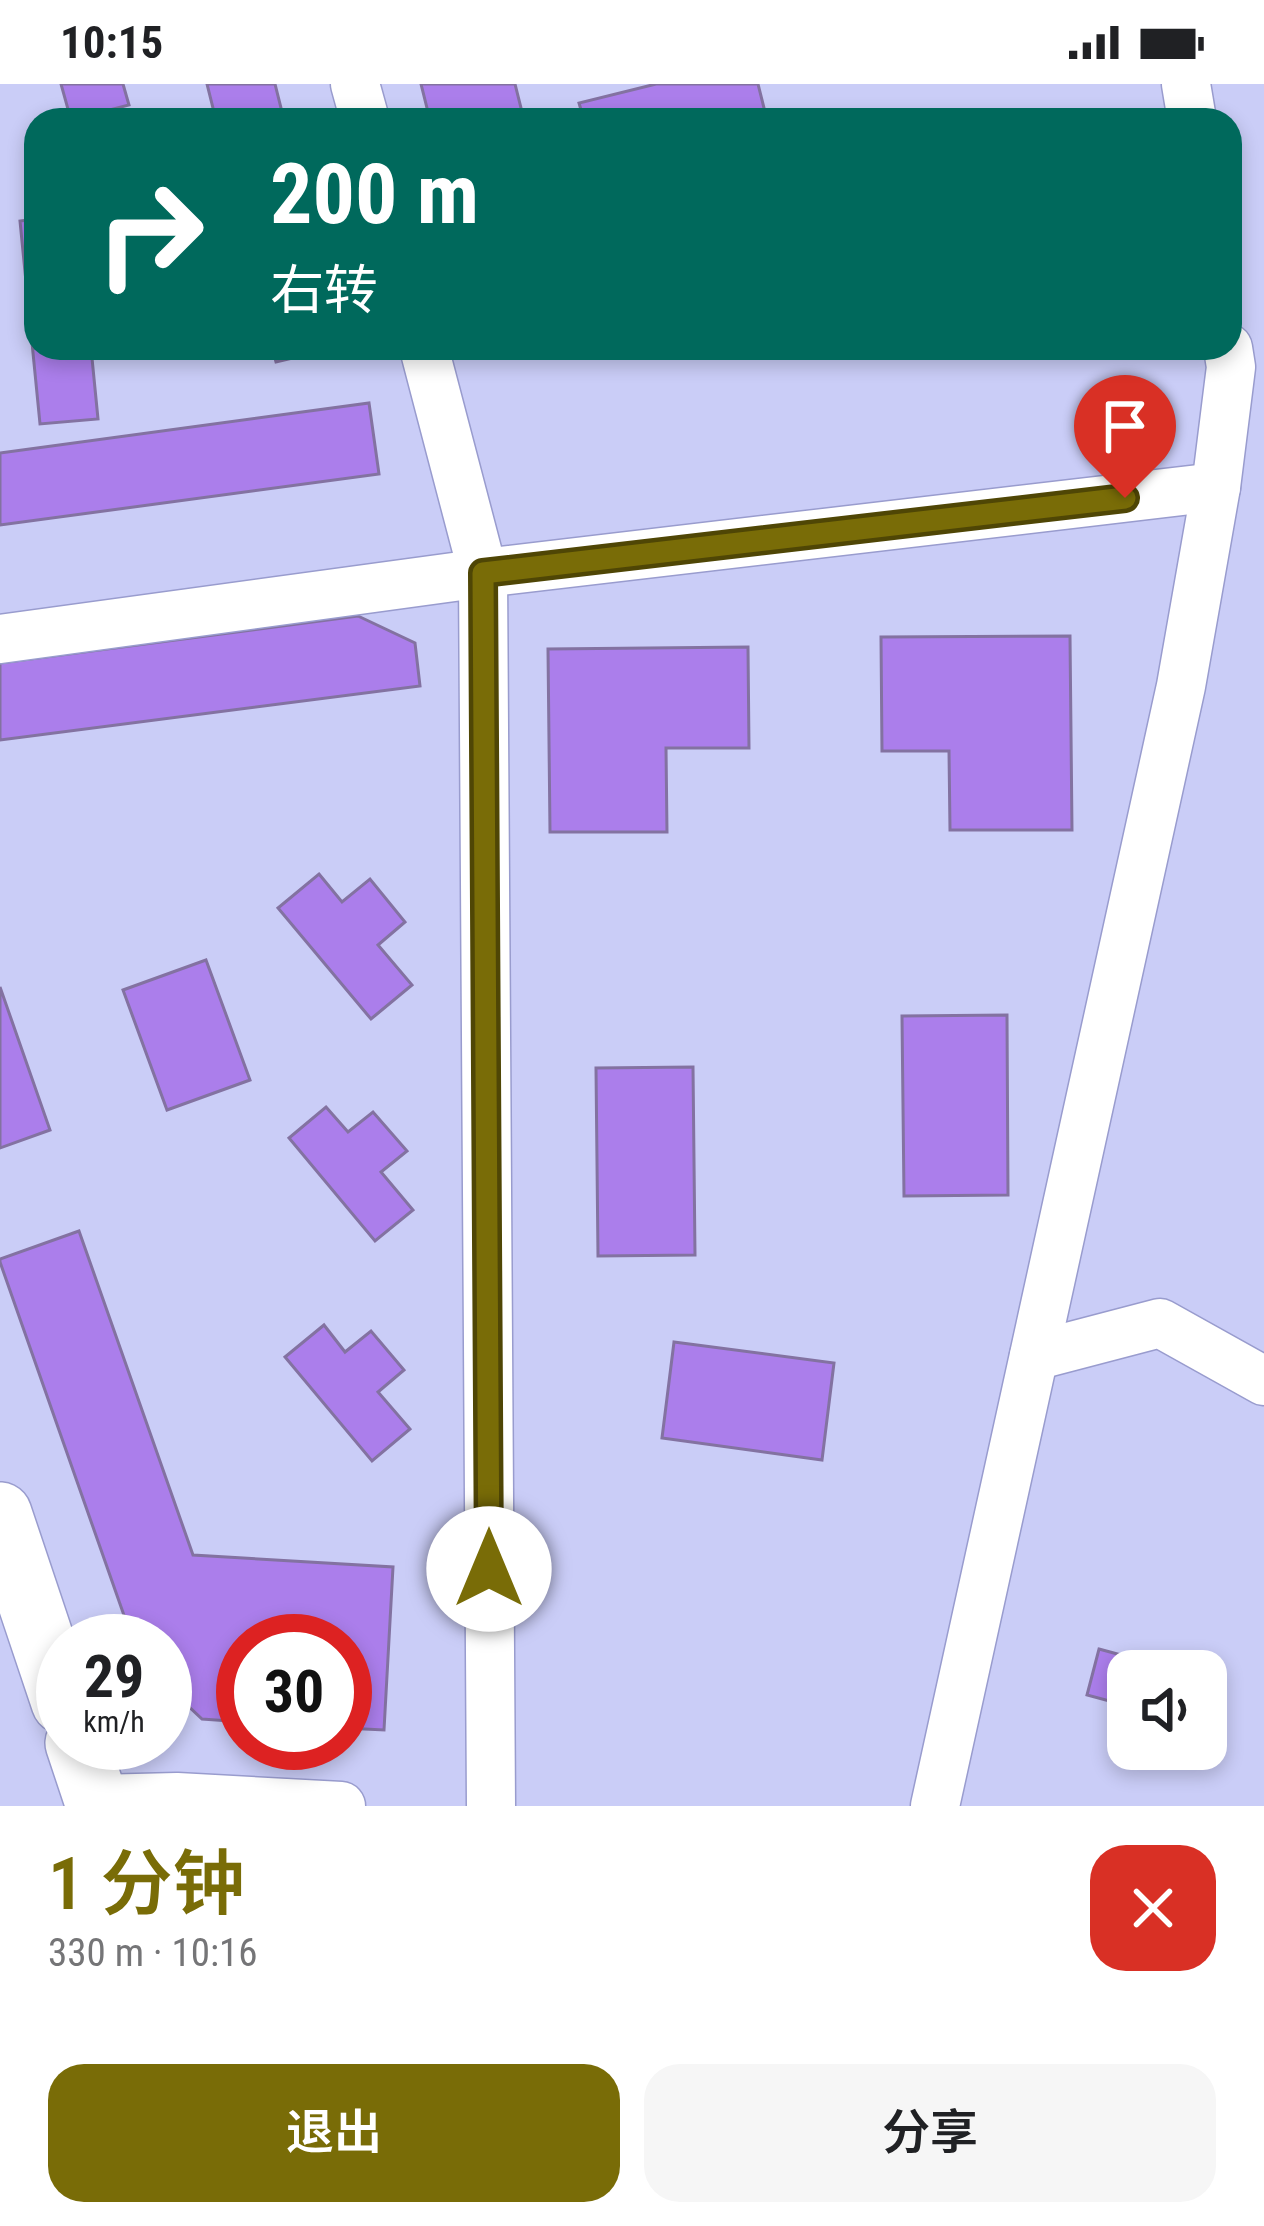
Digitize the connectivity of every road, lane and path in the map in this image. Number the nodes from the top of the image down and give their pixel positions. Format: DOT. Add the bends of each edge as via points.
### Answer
graph roads {
  1 [pos="427,360"];
  2 [pos="1230,360"];
  3 [pos="1216,487"];
  4 [pos="483,573"];
  5 [pos="0,639"];
  6 [pos="1034,1356"];
  7 [pos="1264,1381"];
  8 [pos="0,1514"];
  9 [pos="36,1621"];
  10 [pos="90,1783"];
  11 [pos="341,1806"];
  12 [pos="490,1806"];
  13 [pos="935,1806"];
  1 -- 4 [label="street"];
  2 -- 3 [label="street"];
  3 -- 4 [label="street"];
  3 -- 6 [label="street" via="1176,709"];
  4 -- 5 [label="street"];
  4 -- 12 [label="street"];
  6 -- 7 [label="street" via="1160,1323"];
  6 -- 13 [label="street"];
  8 -- 9 [label="main road"];
  10 -- 11 [label="street" via="177,1797"];
}
